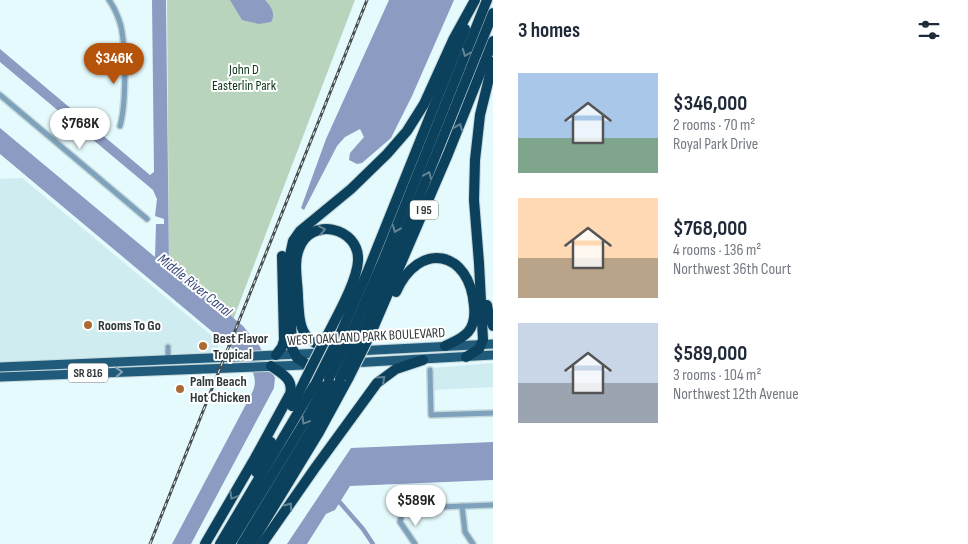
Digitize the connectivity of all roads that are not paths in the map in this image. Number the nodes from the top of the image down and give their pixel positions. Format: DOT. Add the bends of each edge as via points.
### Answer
graph roads {
  1 [pos="109,0"];
  2 [pos="476,0"];
  3 [pos="487,0"];
  4 [pos="493,13"];
  5 [pos="493,41"];
  6 [pos="493,62"];
  7 [pos="453,86"];
  8 [pos="0,95"];
  9 [pos="120,126"];
  10 [pos="420,142"];
  11 [pos="375,165"];
  12 [pos="147,219"];
  13 [pos="480,263"];
  14 [pos="493,326"];
  15 [pos="367,333"];
  16 [pos="482,344"];
  17 [pos="493,344"];
  18 [pos="445,346"];
  19 [pos="168,347"];
  20 [pos="334,352"];
  21 [pos="294,354"];
  22 [pos="273,355"];
  23 [pos="493,355"];
  24 [pos="466,357"];
  25 [pos="168,360"];
  26 [pos="423,360"];
  27 [pos="93,363"];
  28 [pos="45,365"];
  29 [pos="308,365"];
  30 [pos="271,366"];
  31 [pos="0,367"];
  32 [pos="182,369"];
  33 [pos="156,370"];
  34 [pos="430,370"];
  35 [pos="82,374"];
  36 [pos="36,376"];
  37 [pos="0,377"];
  38 [pos="345,377"];
  39 [pos="493,413"];
  40 [pos="493,505"];
  41 [pos="462,506"];
  42 [pos="233,523"];
  43 [pos="205,544"];
  44 [pos="220,544"];
  45 [pos="230,544"];
  46 [pos="242,544"];
  47 [pos="251,544"];
  48 [pos="262,544"];
  49 [pos="414,544"];
  50 [pos="473,544"];
  1 -- 9 [label="street" via="122,30 124,46 124,114"];
  2 -- 10 [label="highway, I 95"];
  2 -- 11 [label="highway" via="416,117 397,144"];
  3 -- 7 [label="highway, one-way"];
  15 -- 4 [label="highway, one-way"];
  15 -- 5 [label="highway, I 95, one-way" via="444,161"];
  6 -- 13 [label="highway" via="480,115 475,160 474,200"];
  7 -- 10 [label="highway"];
  7 -- 45 [label="highway, one-way, bridge" via="351,334 307,418"];
  8 -- 12 [label="street"];
  10 -- 42 [label="highway, I 95, bridge" via="340,335 318,379"];
  11 -- 21 [label="highway" via="300,231 293,241 289,264"];
  11 -- 22 [label="highway" via="300,222 288,237 282,262 284,340 282,347"];
  13 -- 14 [label="highway"];
  13 -- 16 [label="highway"];
  15 -- 18 [label="highway" via="393,300 411,269 426,259 441,258 454,263 462,271 474,304 473,323 468,332"];
  15 -- 38 [label="highway, I 95, bridge"];
  16 -- 17 [label="main road, WEST OAKLAND PARK BOULEVARD / SR 816"];
  16 -- 18 [label="main road, WEST OAKLAND PARK BOULEVARD / SR 816"];
  16 -- 24 [label="highway"];
  18 -- 20 [label="main road, WEST OAKLAND PARK BOULEVARD / SR 816"];
  19 -- 25 [label="street"];
  20 -- 21 [label="main road, WEST OAKLAND PARK BOULEVARD / SR 816"];
  20 -- 42 [label="highway, one-way, bridge" via="310,341 299,319 298,252 303,240 316,230 329,228 350,238 355,246 358,267 328,334 305,380 248,487"];
  21 -- 22 [label="main road, WEST OAKLAND PARK BOULEVARD / SR 816"];
  21 -- 29 [label="highway"];
  22 -- 25 [label="main road, WEST OAKLAND PARK BOULEVARD / SR 816"];
  23 -- 24 [label="main road, WEST OAKLAND PARK BOULEVARD / SR 816"];
  24 -- 26 [label="main road, WEST OAKLAND PARK BOULEVARD / SR 816"];
  25 -- 27 [label="main road, WEST OAKLAND PARK BOULEVARD / SR 816"];
  25 -- 32 [label="main road"];
  25 -- 33 [label="main road"];
  26 -- 29 [label="main road, WEST OAKLAND PARK BOULEVARD / SR 816"];
  48 -- 26 [label="highway, one-way" via="377,384 396,369"];
  27 -- 28 [label="main road, WEST OAKLAND PARK BOULEVARD / SR 816"];
  27 -- 35 [label="main road"];
  28 -- 31 [label="main road, WEST OAKLAND PARK BOULEVARD / SR 816"];
  28 -- 36 [label="main road"];
  29 -- 30 [label="main road, WEST OAKLAND PARK BOULEVARD / SR 816"];
  30 -- 32 [label="main road, WEST OAKLAND PARK BOULEVARD / SR 816"];
  30 -- 43 [label="highway, one-way" via="289,380 290,394"];
  32 -- 33 [label="main road, WEST OAKLAND PARK BOULEVARD / SR 816"];
  35 -- 33 [label="main road, WEST OAKLAND PARK BOULEVARD / SR 816, one-way"];
  34 -- 39 [label="street" via="431,415"];
  35 -- 36 [label="main road, WEST OAKLAND PARK BOULEVARD / SR 816"];
  36 -- 37 [label="main road, WEST OAKLAND PARK BOULEVARD / SR 816"];
  38 -- 46 [label="highway"];
  38 -- 47 [label="highway, I 95" via="314,441"];
  40 -- 41 [label="street"];
  41 -- 49 [label="street" via="411,508 402,513 400,522"];
  41 -- 50 [label="street" via="465,532"];
  42 -- 44 [label="highway, I 95"];
}
